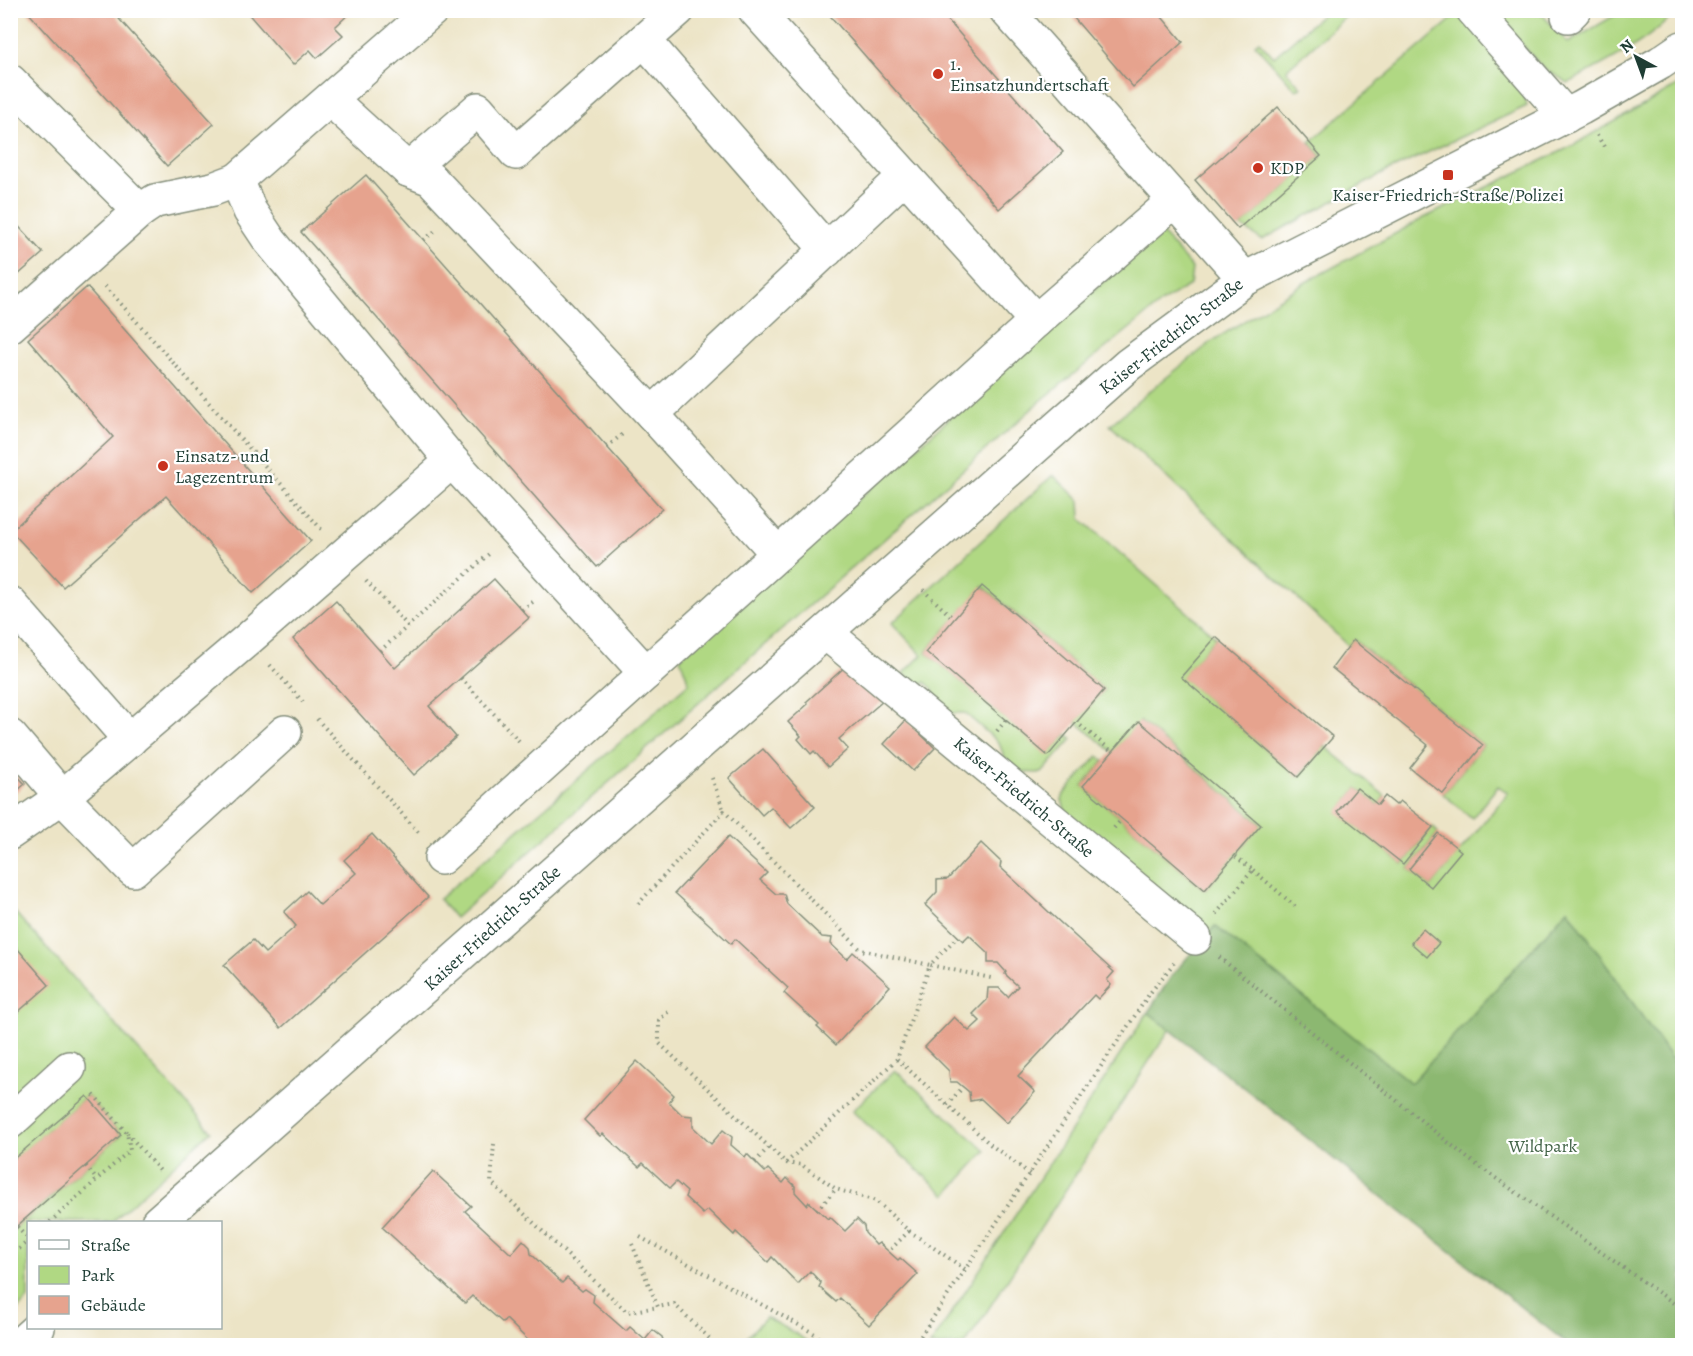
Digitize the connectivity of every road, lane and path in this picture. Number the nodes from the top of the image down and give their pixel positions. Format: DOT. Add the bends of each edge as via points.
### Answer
graph roads {
  1 [pos="432,10"];
  2 [pos="678,10"];
  3 [pos="755,10"];
  4 [pos="1006,10"];
  5 [pos="1473,10"];
  6 [pos="644,40"];
  7 [pos="1683,48"];
  8 [pos="10,81"];
  9 [pos="331,100"];
  10 [pos="1566,116"];
  11 [pos="408,170"];
  12 [pos="905,176"];
  13 [pos="237,180"];
  14 [pos="1174,200"];
  15 [pos="140,211"];
  16 [pos="827,250"];
  17 [pos="83,262"];
  18 [pos="1245,279"];
  19 [pos="1036,321"];
  20 [pos="10,326"];
  21 [pos="652,414"];
  22 [pos="452,461"];
  23 [pos="516,531"];
  24 [pos="778,554"];
  25 [pos="343,556"];
  26 [pos="916,583"];
  27 [pos="10,603"];
  28 [pos="954,619"];
  29 [pos="408,626"];
  30 [pos="826,633"];
  31 [pos="247,640"];
  32 [pos="380,651"];
  33 [pos="645,673"];
  34 [pos="461,678"];
  35 [pos="309,710"];
  36 [pos="317,718"];
  37 [pos="1076,722"];
  38 [pos="285,732"];
  39 [pos="10,736"];
  40 [pos="130,740"];
  41 [pos="1113,752"];
  42 [pos="542,767"];
  43 [pos="62,797"];
  44 [pos="10,833"];
  45 [pos="1235,856"];
  46 [pos="441,858"];
  47 [pos="1252,870"];
  48 [pos="638,904"];
  49 [pos="1296,907"];
  50 [pos="958,936"];
  51 [pos="1195,938"];
  52 [pos="930,966"];
  53 [pos="991,978"];
  54 [pos="668,1012"];
  55 [pos="897,1059"];
  56 [pos="69,1068"];
  57 [pos="963,1087"];
  58 [pos="947,1105"];
  59 [pos="10,1122"];
  60 [pos="127,1133"];
  61 [pos="494,1143"];
  62 [pos="769,1148"];
  63 [pos="755,1162"];
  64 [pos="786,1163"];
  65 [pos="86,1166"];
  66 [pos="1030,1174"];
  67 [pos="97,1180"];
  68 [pos="836,1190"];
  69 [pos="184,1199"];
  70 [pos="817,1210"];
  71 [pos="51,1221"];
  72 [pos="159,1221"];
  73 [pos="17,1227"];
  74 [pos="909,1231"];
  75 [pos="640,1237"];
  76 [pos="27,1239"];
  77 [pos="27,1241"];
  78 [pos="633,1244"];
  79 [pos="888,1252"];
  80 [pos="10,1257"];
  81 [pos="965,1269"];
  82 [pos="658,1307"];
  83 [pos="1683,1309"];
  84 [pos="38,1329"];
  85 [pos="40,1329"];
  86 [pos="18,1346"];
  87 [pos="58,1346"];
  88 [pos="717,1346"];
  89 [pos="830,1346"];
  90 [pos="914,1346"];
  1 -- 9 [label="street"];
  2 -- 6 [label="street"];
  3 -- 12 [label="street"];
  4 -- 14 [label="street"];
  5 -- 10 [label="street"];
  6 -- 11 [label="street" via="516,153 478,109"];
  6 -- 16 [label="street"];
  7 -- 10 [label="street, Kaiser-Friedrich-Straße"];
  8 -- 15 [label="street"];
  9 -- 11 [label="street"];
  9 -- 13 [label="street"];
  10 -- 18 [label="street, Kaiser-Friedrich-Straße"];
  11 -- 21 [label="street" via="431,178"];
  12 -- 16 [label="street"];
  12 -- 19 [label="street"];
  13 -- 15 [label="street" via="155,201"];
  13 -- 22 [label="street" via="250,211 270,241"];
  14 -- 18 [label="street"];
  14 -- 19 [label="street"];
  15 -- 17 [label="street"];
  16 -- 21 [label="street"];
  17 -- 20 [label="street"];
  17 -- 25 [label="path"];
  18 -- 30 [label="street, Kaiser-Friedrich-Straße" via="1128,365"];
  19 -- 24 [label="street"];
  21 -- 24 [label="street"];
  22 -- 23 [label="street"];
  22 -- 25 [label="street"];
  23 -- 29 [label="path"];
  23 -- 33 [label="street"];
  24 -- 33 [label="street"];
  25 -- 29 [label="path"];
  25 -- 31 [label="street"];
  26 -- 28 [label="path"];
  27 -- 40 [label="street"];
  29 -- 32 [label="path"];
  30 -- 51 [label="street, Kaiser-Friedrich-Straße"];
  30 -- 69 [label="street, Kaiser-Friedrich-Straße"];
  31 -- 35 [label="path"];
  31 -- 40 [label="street"];
  33 -- 42 [label="street"];
  34 -- 42 [label="path"];
  36 -- 46 [label="path"];
  37 -- 41 [label="path"];
  38 -- 43 [label="street" via="134,870"];
  39 -- 43 [label="street"];
  40 -- 43 [label="street"];
  42 -- 46 [label="street"];
  43 -- 44 [label="street"];
  45 -- 47 [label="path"];
  47 -- 49 [label="path"];
  47 -- 51 [label="path"];
  48 -- 52 [label="path" via="724,811 861,950"];
  50 -- 52 [label="path"];
  51 -- 66 [label="path" via="1150,993"];
  51 -- 83 [label="path" via="1470,1160"];
  52 -- 53 [label="path"];
  52 -- 55 [label="path"];
  54 -- 62 [label="path" via="659,1020 659,1043"];
  55 -- 58 [label="path"];
  55 -- 64 [label="path"];
  56 -- 59 [label="street"];
  56 -- 60 [label="path"];
  57 -- 58 [label="path"];
  58 -- 66 [label="path"];
  60 -- 67 [label="path" via="130,1150"];
  60 -- 69 [label="path"];
  61 -- 82 [label="path" via="491,1182 627,1312"];
  62 -- 63 [label="path"];
  62 -- 64 [label="path"];
  64 -- 68 [label="path" via="802,1165"];
  65 -- 67 [label="path"];
  66 -- 81 [label="path"];
  67 -- 71 [label="path"];
  68 -- 70 [label="path"];
  68 -- 74 [label="path" via="876,1201"];
  69 -- 72 [label="street, Kaiser-Friedrich-Straße"];
  73 -- 76 [label="path"];
  74 -- 79 [label="path"];
  74 -- 81 [label="path"];
  75 -- 89 [label="path"];
  77 -- 80 [label="path"];
  78 -- 82 [label="path"];
  81 -- 90 [label="path"];
  82 -- 88 [label="path" via="674,1304"];
  84 -- 86 [label="street"];
  85 -- 87 [label="street"];
}
